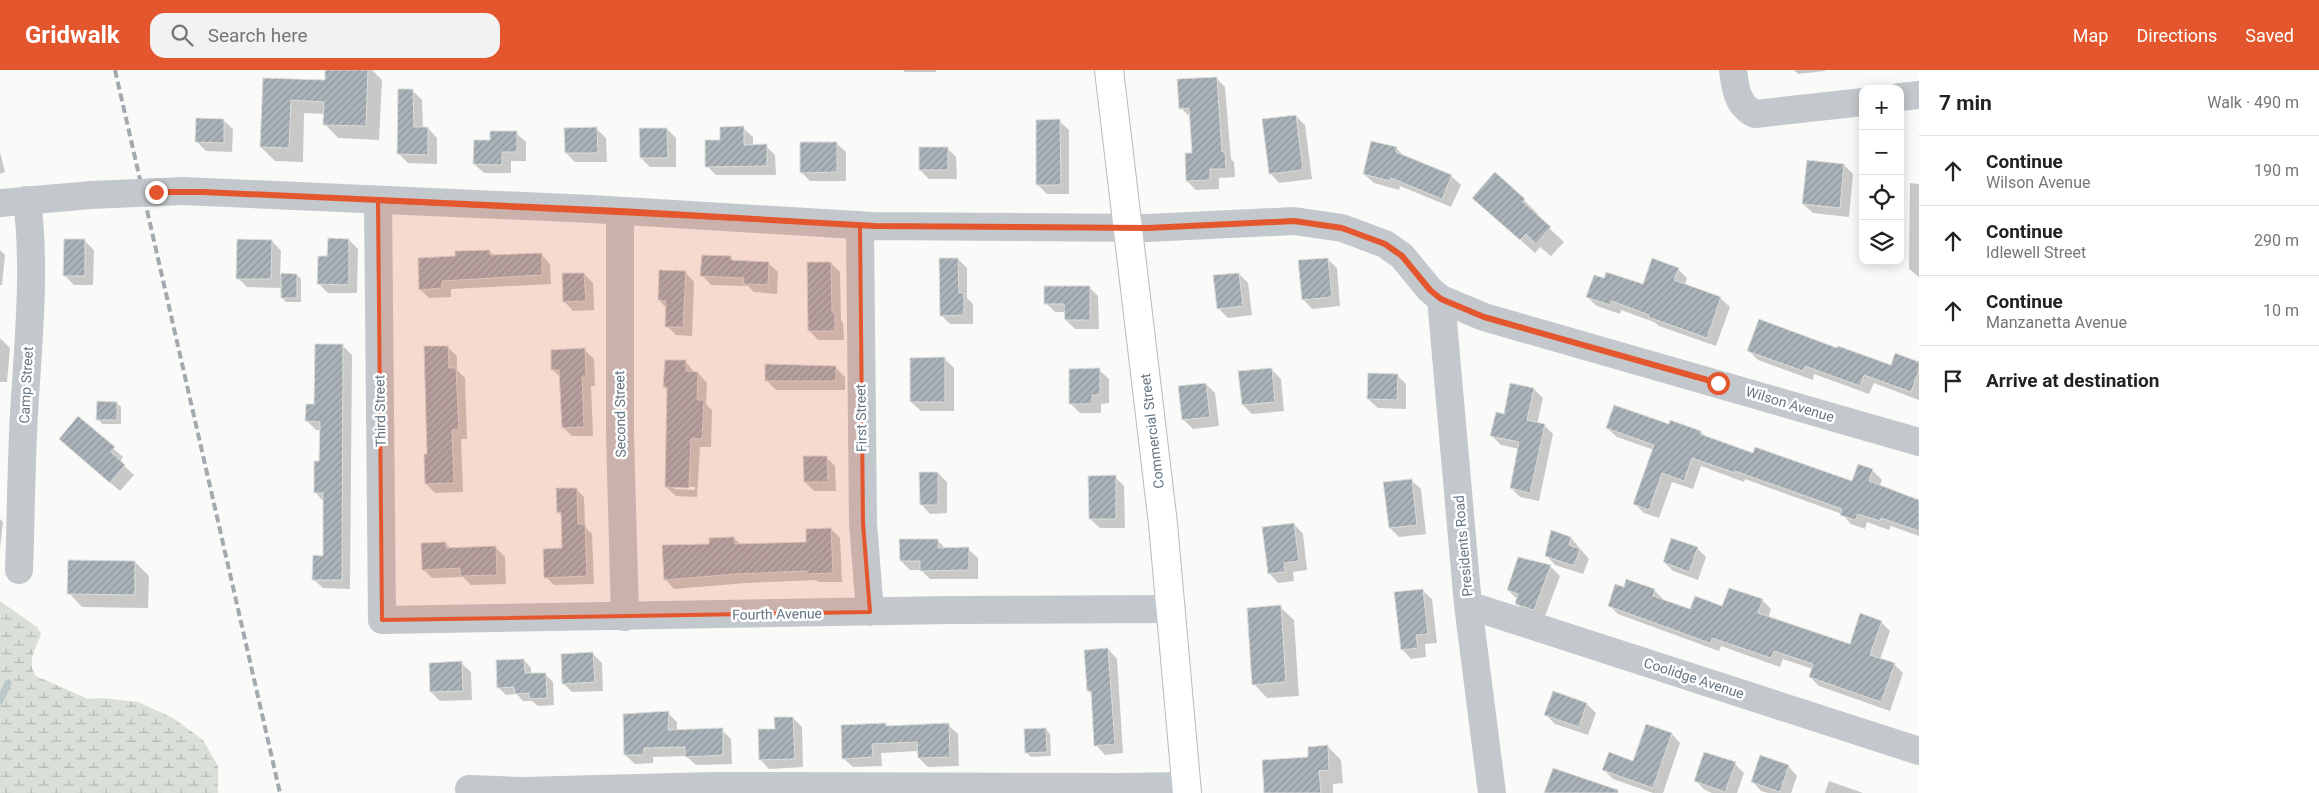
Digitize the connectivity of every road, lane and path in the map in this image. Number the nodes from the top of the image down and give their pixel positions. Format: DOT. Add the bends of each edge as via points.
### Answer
graph roads {
  1 [pos="1109,70"];
  2 [pos="1733,70"];
  3 [pos="1919,95"];
  4 [pos="1904,97"];
  5 [pos="1859,102"];
  6 [pos="27,200"];
  7 [pos="378,201"];
  8 [pos="0,203"];
  9 [pos="620,211"];
  10 [pos="860,225"];
  11 [pos="1128,228"];
  12 [pos="1441,299"];
  13 [pos="1919,442"];
  14 [pos="19,570"];
  15 [pos="1468,604"];
  16 [pos="1172,609"];
  17 [pos="870,612"];
  18 [pos="625,617"];
  19 [pos="382,620"];
  20 [pos="1919,752"];
  21 [pos="469,789"];
  22 [pos="1186,789"];
  23 [pos="1492,793"];
  1 -- 11 [label="main road, Commercial Street"];
  2 -- 5 [label="street" via="1745,108 1755,114"];
  3 -- 4 [label="street"];
  6 -- 7 [label="street, Wilson Avenue, bridge" via="183,191"];
  6 -- 8 [label="street, Wilson Avenue"];
  6 -- 14 [label="street, Camp Street" via="29,322"];
  7 -- 9 [label="street, Wilson Avenue"];
  7 -- 19 [label="street, Third Street"];
  9 -- 10 [label="street, Wilson Avenue"];
  9 -- 18 [label="street, Second Street" via="620,434"];
  10 -- 11 [label="street, Wilson Avenue"];
  10 -- 17 [label="street, First Street" via="863,523"];
  11 -- 12 [label="street, Wilson Avenue" via="1294,221 1342,228 1385,244 1402,256"];
  11 -- 16 [label="main road, Commercial Street"];
  12 -- 13 [label="street, Wilson Avenue" via="1484,317"];
  12 -- 15 [label="street, Presidents Road"];
  15 -- 20 [label="street, Coolidge Avenue"];
  15 -- 23 [label="street, Presidents Road"];
  16 -- 17 [label="street, Fourth Avenue"];
  16 -- 22 [label="main road, Commercial Street"];
  17 -- 18 [label="street, Fourth Avenue"];
  18 -- 19 [label="street, Fourth Avenue"];
  21 -- 22 [label="street" via="522,791 714,786"];
}
